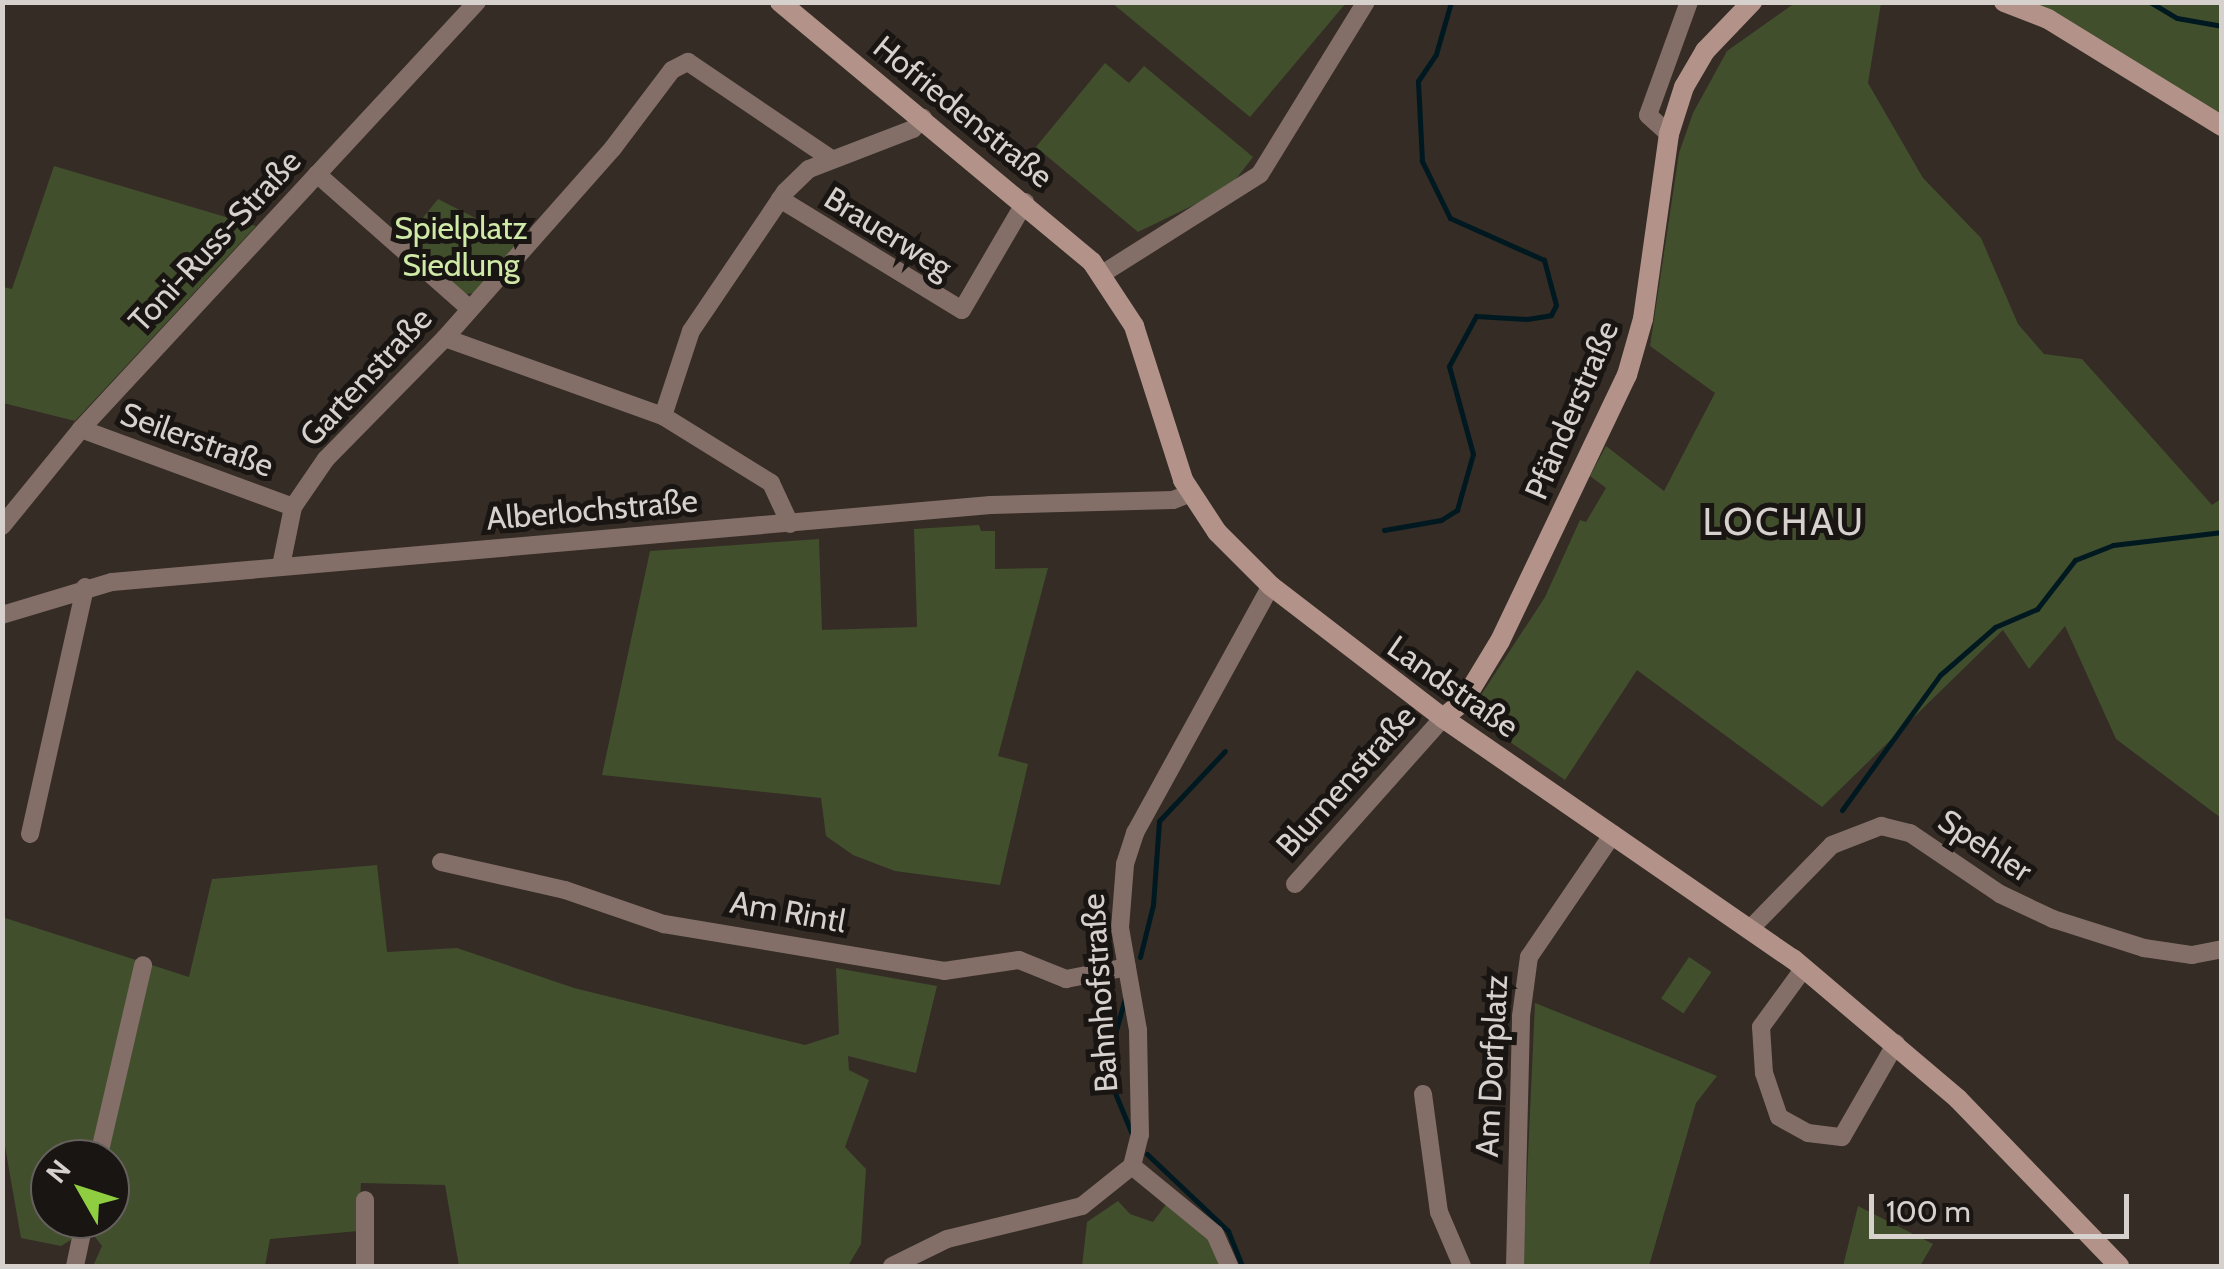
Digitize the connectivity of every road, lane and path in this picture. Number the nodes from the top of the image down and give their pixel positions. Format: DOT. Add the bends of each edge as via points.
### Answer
graph roads {
  1 [pos="477,2"];
  2 [pos="780,2"];
  3 [pos="1366,2"];
  4 [pos="1689,2"];
  5 [pos="1752,2"];
  6 [pos="2004,2"];
  7 [pos="923,118"];
  8 [pos="2222,126"];
  9 [pos="1669,134"];
  10 [pos="831,159"];
  11 [pos="317,174"];
  12 [pos="780,199"];
  13 [pos="1025,202"];
  14 [pos="1102,274"];
  15 [pos="470,309"];
  16 [pos="445,338"];
  17 [pos="1151,382"];
  18 [pos="663,416"];
  19 [pos="81,430"];
  20 [pos="1191,494"];
  21 [pos="293,507"];
  22 [pos="790,524"];
  23 [pos="2,526"];
  24 [pos="281,566"];
  25 [pos="1270,586"];
  26 [pos="84,587"];
  27 [pos="2,616"];
  28 [pos="1443,718"];
  29 [pos="30,834"];
  30 [pos="1613,834"];
  31 [pos="442,862"];
  32 [pos="1295,884"];
  33 [pos="1750,929"];
  34 [pos="2222,949"];
  35 [pos="143,965"];
  36 [pos="1127,967"];
  37 [pos="1804,968"];
  38 [pos="1896,1044"];
  39 [pos="1424,1094"];
  40 [pos="103,1139"];
  41 [pos="1132,1166"];
  42 [pos="365,1200"];
  43 [pos="81,1239"];
  44 [pos="75,1266"];
  45 [pos="365,1266"];
  46 [pos="892,1266"];
  47 [pos="1229,1266"];
  48 [pos="1462,1266"];
  49 [pos="1514,1266"];
  50 [pos="2119,1266"];
  1 -- 11 [label="street, Toni-Russ-Straße"];
  2 -- 7 [label="main road, Hofriedenstraße"];
  3 -- 14 [label="street" via="1260,174"];
  4 -- 9 [label="street" via="1648,116"];
  5 -- 9 [label="main road, Pfänderstraße" via="1705,51"];
  6 -- 8 [label="main road" via="2048,19"];
  7 -- 10 [label="street" via="913,129"];
  7 -- 13 [label="main road, Hofriedenstraße"];
  9 -- 28 [label="main road, Pfänderstraße" via="1644,319 1627,375 1500,641 1463,702"];
  10 -- 12 [label="street" via="809,169"];
  10 -- 15 [label="street, Gartenstraße" via="688,62 672,70 613,148"];
  11 -- 15 [label="street"];
  11 -- 19 [label="street, Toni-Russ-Straße"];
  12 -- 13 [label="street, Brauerweg" via="962,310"];
  12 -- 18 [label="street" via="692,331"];
  13 -- 14 [label="main road, Hofriedenstraße"];
  14 -- 17 [label="main road, Hofriedenstraße" via="1134,326"];
  15 -- 16 [label="street, Gartenstraße"];
  16 -- 18 [label="street"];
  16 -- 21 [label="street, Gartenstraße" via="326,459"];
  17 -- 20 [label="main road, Landstraße"];
  18 -- 22 [label="street" via="770,483"];
  19 -- 21 [label="street, Seilerstraße"];
  19 -- 23 [label="street, Toni-Russ-Straße"];
  20 -- 22 [label="street, Alberlochstraße" via="1178,500 991,505"];
  20 -- 25 [label="main road, Landstraße"];
  21 -- 24 [label="street, Gartenstraße"];
  22 -- 24 [label="street, Alberlochstraße"];
  24 -- 26 [label="street, Alberlochstraße"];
  25 -- 28 [label="main road, Landstraße"];
  25 -- 36 [label="street, Bahnhofstraße" via="1135,833 1119,897"];
  26 -- 27 [label="street, Alberlochstraße"];
  26 -- 29 [label="street"];
  28 -- 30 [label="main road, Landstraße"];
  28 -- 32 [label="street, Blumenstraße"];
  30 -- 33 [label="main road, Landstraße"];
  30 -- 49 [label="street, Am Dorfplatz" via="1529,957 1521,1016"];
  31 -- 36 [label="street, Am Rintl" via="565,890 664,924 944,971 1019,960 1066,978"];
  33 -- 34 [label="street, Spehler" via="1832,845 1881,826 1910,833 2000,894 2053,919 2158,951 2192,955"];
  33 -- 37 [label="main road, Landstraße"];
  35 -- 40 [label="street"];
  36 -- 41 [label="street, Bahnhofstraße" via="1138,1030 1140,1135"];
  37 -- 38 [label="main road, Landstraße"];
  37 -- 38 [label="street" via="1761,1027 1764,1073 1779,1118 1808,1133 1842,1138"];
  38 -- 50 [label="main road, Landstraße" via="2016,1156"];
  39 -- 48 [label="street, Am Dorfplatz" via="1438,1212"];
  41 -- 46 [label="street" via="1082,1206 947,1240"];
  41 -- 47 [label="street" via="1216,1234"];
  42 -- 45 [label="street"];
  43 -- 44 [label="street"];
}
